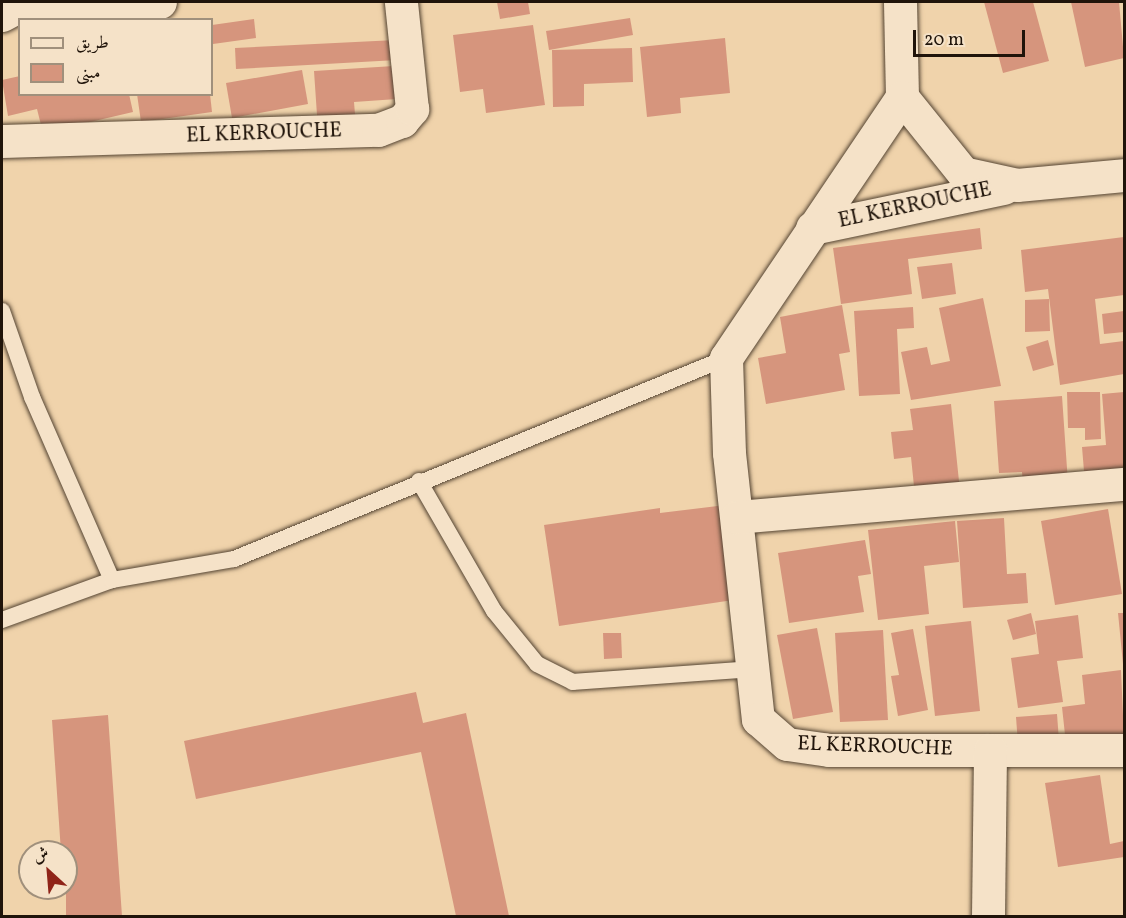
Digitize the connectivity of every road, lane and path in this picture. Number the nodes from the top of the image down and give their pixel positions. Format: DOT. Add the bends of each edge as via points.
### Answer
graph roads {
  1 [pos="160,2"];
  2 [pos="401,2"];
  3 [pos="900,2"];
  4 [pos="124,3"];
  5 [pos="2,15"];
  6 [pos="902,97"];
  7 [pos="2,141"];
  8 [pos="1125,175"];
  9 [pos="1017,185"];
  10 [pos="812,228"];
  11 [pos="2,310"];
  12 [pos="726,358"];
  13 [pos="419,481"];
  14 [pos="1125,484"];
  15 [pos="737,516"];
  16 [pos="112,580"];
  17 [pos="2,620"];
  18 [pos="753,669"];
  19 [pos="990,750"];
  20 [pos="1125,750"];
  21 [pos="988,916"];
  1 -- 4 [label="street"];
  2 -- 7 [label="street, EL KERROUCHE" via="412,109 402,121 378,130"];
  3 -- 6 [label="street"];
  4 -- 5 [label="street" via="17,7"];
  6 -- 9 [label="street, EL KERROUCHE" via="963,174"];
  6 -- 10 [label="street, EL KERROUCHE"];
  8 -- 9 [label="street, EL KERROUCHE"];
  9 -- 10 [label="street, EL KERROUCHE"];
  10 -- 12 [label="street, EL KERROUCHE"];
  11 -- 16 [label="lane" via="32,397"];
  12 -- 13 [label="lane"];
  12 -- 15 [label="street, EL KERROUCHE"];
  13 -- 16 [label="lane" via="234,559"];
  13 -- 18 [label="lane" via="494,611 537,664 573,682"];
  14 -- 15 [label="street"];
  15 -- 18 [label="street, EL KERROUCHE"];
  16 -- 17 [label="lane"];
  18 -- 19 [label="street, EL KERROUCHE" via="758,719 787,744 829,750"];
  19 -- 20 [label="street, EL KERROUCHE"];
  19 -- 21 [label="street"];
}
